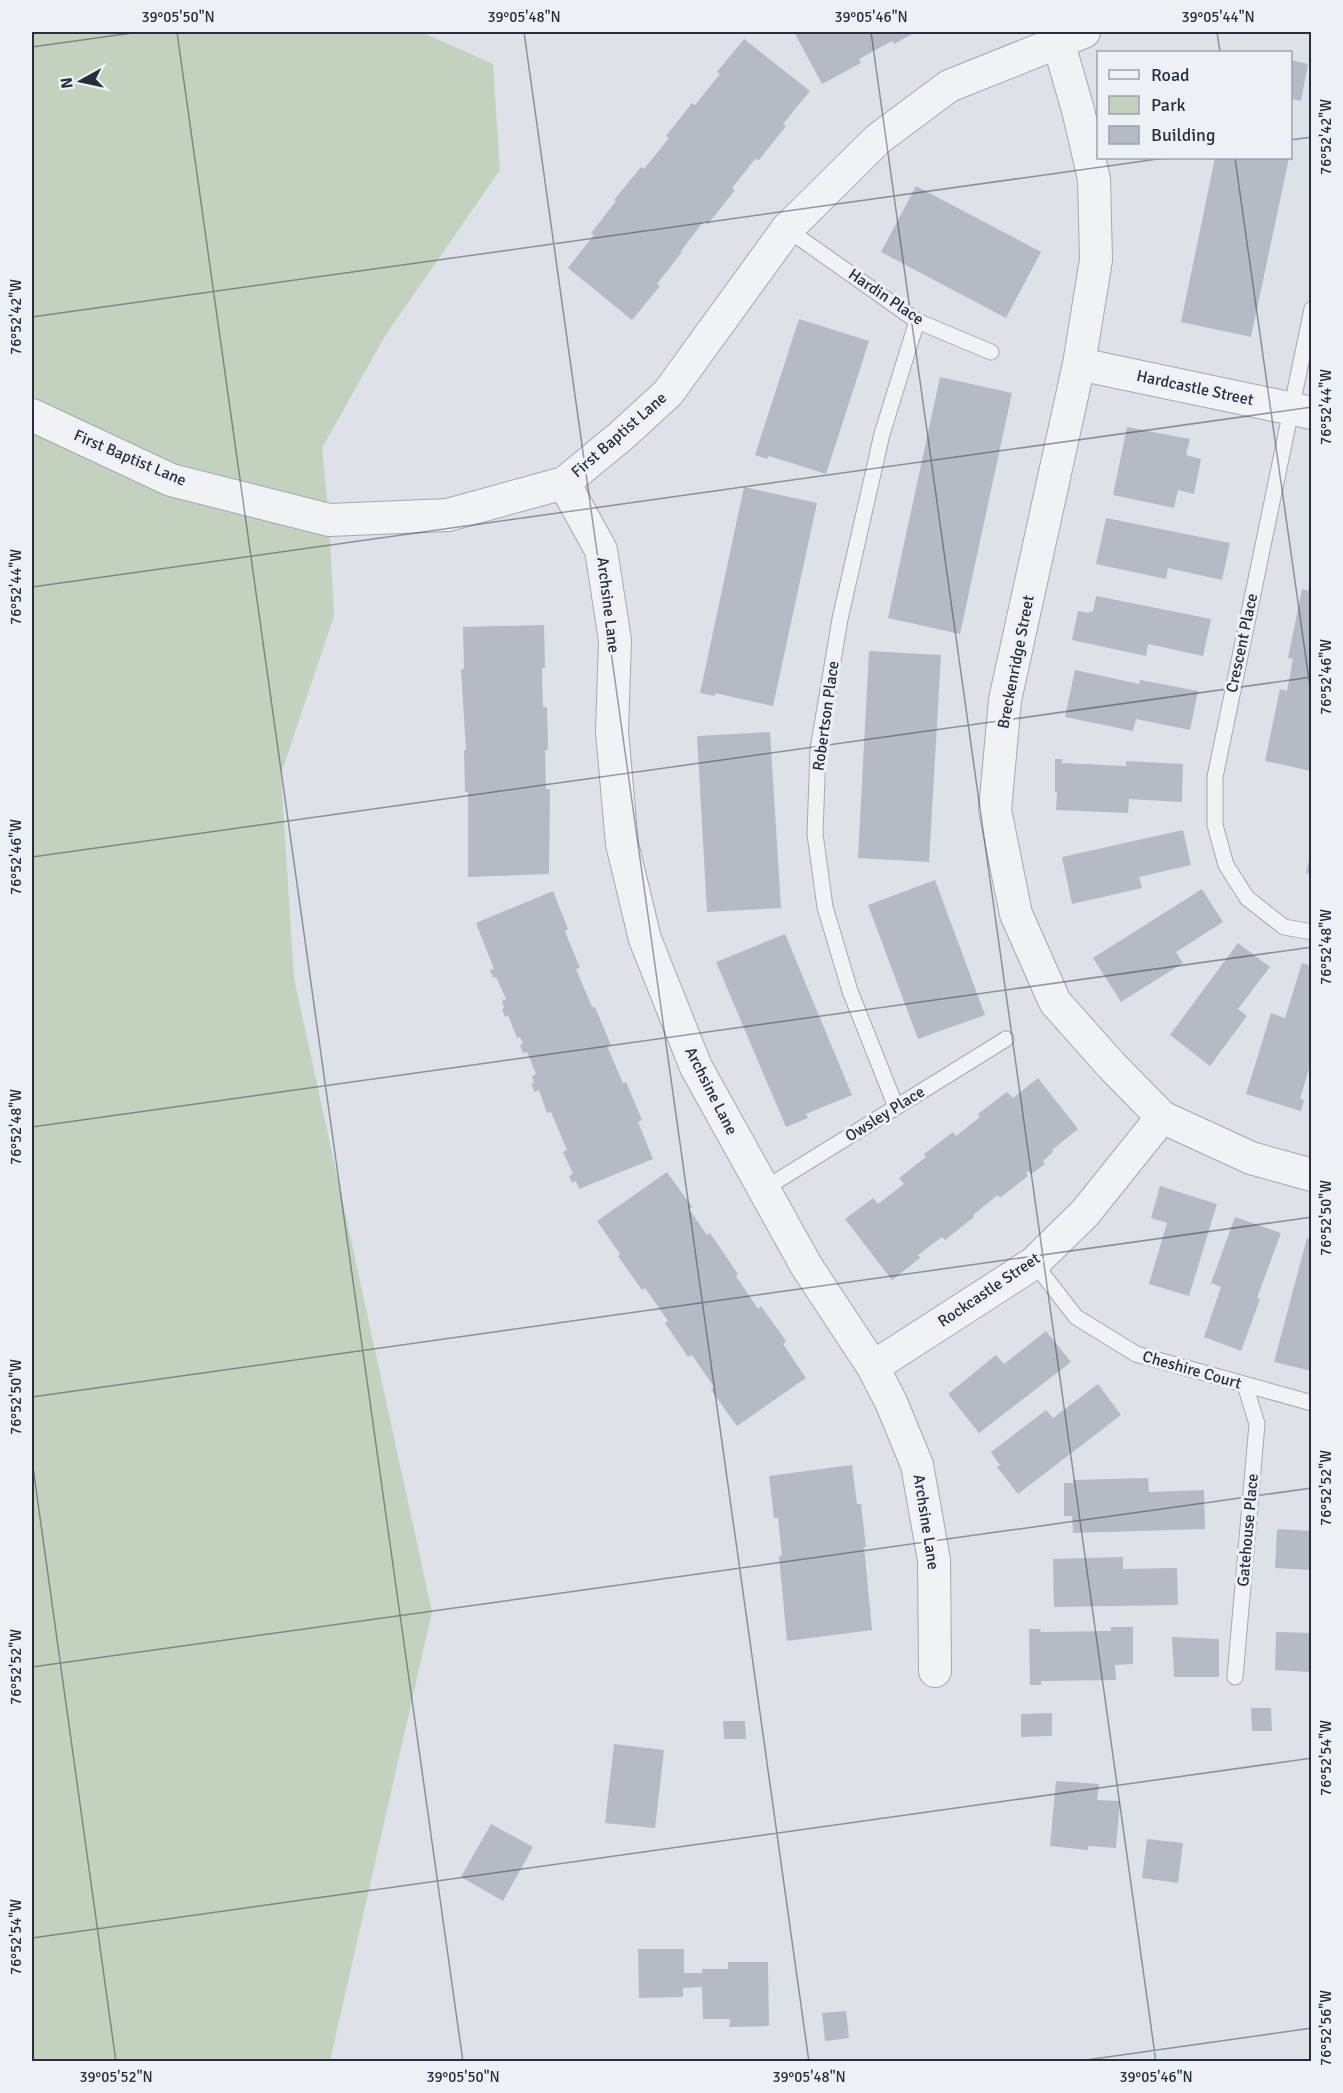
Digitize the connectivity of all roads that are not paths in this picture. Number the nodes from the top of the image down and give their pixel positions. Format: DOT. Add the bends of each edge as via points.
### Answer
graph roads {
  1 [pos="1071,36"];
  2 [pos="787,229"];
  3 [pos="1311,309"];
  4 [pos="917,321"];
  5 [pos="992,352"];
  6 [pos="1078,364"];
  7 [pos="1302,410"];
  8 [pos="32,415"];
  9 [pos="564,483"];
  10 [pos="1311,932"];
  11 [pos="1006,1039"];
  12 [pos="896,1107"];
  13 [pos="1162,1116"];
  14 [pos="1311,1175"];
  15 [pos="764,1189"];
  16 [pos="1034,1263"];
  17 [pos="873,1367"];
  18 [pos="1245,1385"];
  19 [pos="1311,1403"];
  20 [pos="935,1671"];
  21 [pos="1235,1677"];
  1 -- 2 [label="street, First Baptist Lane" via="949,86 878,139"];
  1 -- 6 [label="street, Breckenridge Street" via="1078,110 1094,179 1096,260"];
  2 -- 4 [label="lane, Hardin Place"];
  2 -- 9 [label="street, First Baptist Lane" via="668,393"];
  3 -- 7 [label="lane, Crescent Place"];
  4 -- 5 [label="lane, Hardin Place"];
  4 -- 12 [label="lane, Robertson Place" via="882,434 840,619 818,749 815,834 825,907 850,991"];
  6 -- 7 [label="street, Hardcastle Street"];
  6 -- 13 [label="street, Breckenridge Street" via="1005,700 995,810 1016,914 1055,1002"];
  7 -- 10 [label="lane, Crescent Place" via="1222,736 1215,777 1215,825 1226,865 1247,898 1284,927"];
  8 -- 9 [label="street, First Baptist Lane" via="171,480 329,520 448,515"];
  9 -- 15 [label="street, Archsine Lane" via="601,550 615,640 612,732 622,844 645,939 696,1067"];
  11 -- 12 [label="lane, Owsley Place"];
  12 -- 15 [label="lane, Owsley Place"];
  13 -- 14 [label="street, Breckenridge Street" via="1251,1158"];
  13 -- 16 [label="street, Rockcastle Street" via="1085,1214"];
  15 -- 17 [label="street, Archsine Lane" via="807,1267"];
  16 -- 17 [label="street, Rockcastle Street"];
  16 -- 18 [label="lane, Cheshire Court" via="1076,1317 1136,1354"];
  17 -- 20 [label="street, Archsine Lane" via="917,1465 934,1560"];
  18 -- 19 [label="lane, Cheshire Court"];
  18 -- 21 [label="lane, Gatehouse Place" via="1257,1424"];
}
